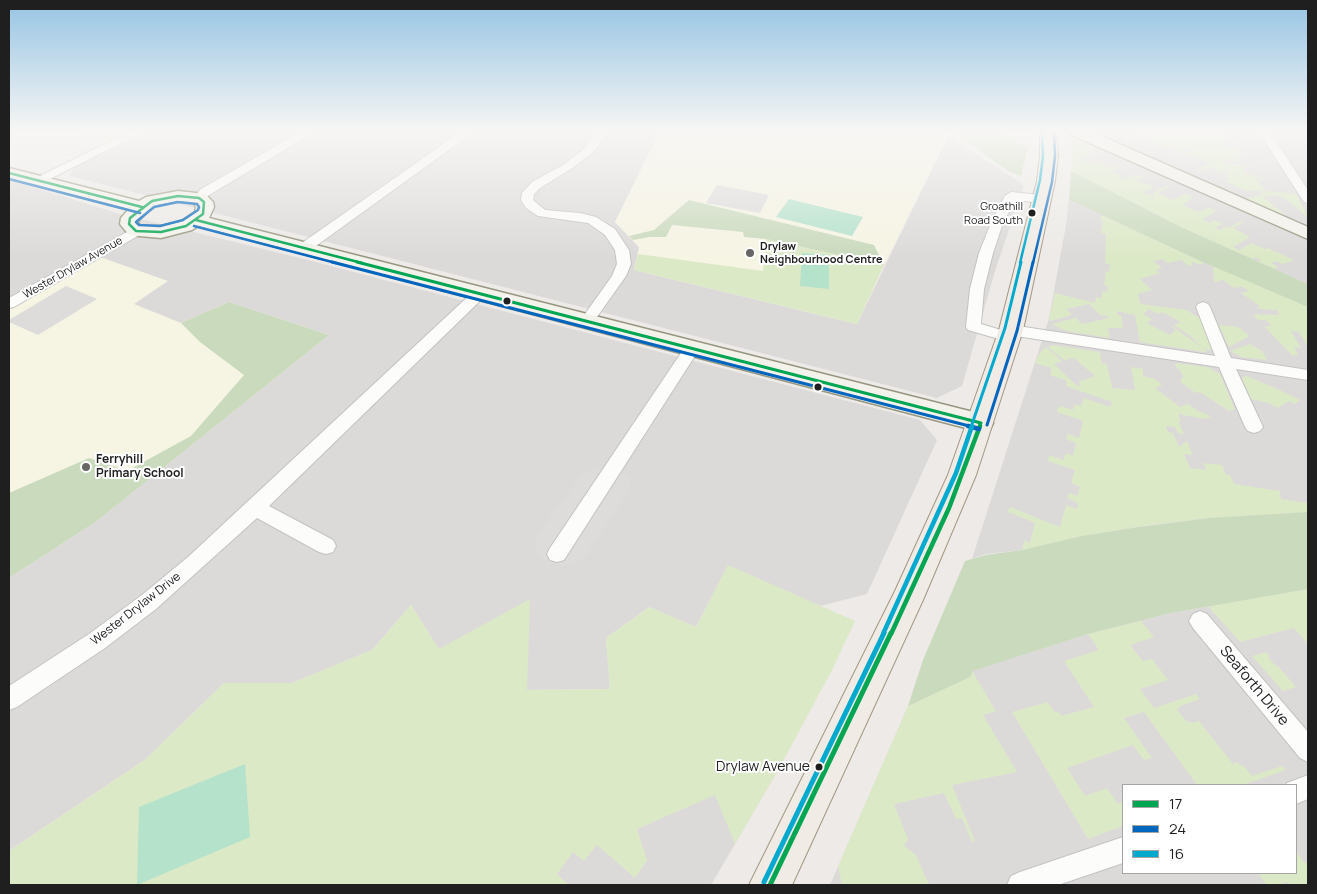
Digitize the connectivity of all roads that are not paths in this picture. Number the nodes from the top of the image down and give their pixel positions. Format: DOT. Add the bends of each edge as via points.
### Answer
graph roads {
  1 [pos="9,173"];
  2 [pos="53,173"];
  3 [pos="239,173"];
  4 [pos="411,173"];
  5 [pos="557,173"];
  6 [pos="1047,173"];
  7 [pos="1172,173"];
  8 [pos="1291,173"];
  9 [pos="38,180"];
  10 [pos="1043,190"];
  11 [pos="198,198"];
  12 [pos="1308,198"];
  13 [pos="142,207"];
  14 [pos="196,220"];
  15 [pos="136,231"];
  16 [pos="1308,234"];
  17 [pos="304,248"];
  18 [pos="479,294"];
  19 [pos="9,304"];
  20 [pos="1203,307"];
  21 [pos="587,321"];
  22 [pos="1010,333"];
  23 [pos="692,348"];
  24 [pos="1225,362"];
  25 [pos="1308,376"];
  26 [pos="981,423"];
  27 [pos="1254,427"];
  28 [pos="255,508"];
  29 [pos="326,546"];
  30 [pos="557,554"];
  31 [pos="1200,621"];
  32 [pos="9,699"];
  33 [pos="1304,738"];
  34 [pos="1122,850"];
  35 [pos="770,885"];
  36 [pos="1020,885"];
  1 -- 9 [label="street"];
  2 -- 9 [label="street"];
  3 -- 11 [label="street"];
  4 -- 17 [label="street"];
  5 -- 21 [label="street" via="528,193 530,206 542,213 592,220 610,232 622,250 622,270"];
  6 -- 10 [label="main road"];
  7 -- 16 [label="street"];
  8 -- 12 [label="street"];
  9 -- 13 [label="street"];
  10 -- 22 [label="main road"];
  10 -- 22 [label="street" via="1012,196 986,253 977,290 973,327"];
  11 -- 13 [label="street" via="178,196 152,201"];
  11 -- 14 [label="street" via="206,208"];
  13 -- 15 [label="street" via="130,218 129,224"];
  14 -- 15 [label="street" via="161,232"];
  14 -- 17 [label="street"];
  15 -- 19 [label="street, Wester Drylaw Avenue"];
  17 -- 18 [label="street"];
  18 -- 21 [label="street"];
  18 -- 28 [label="street, Wester Drylaw Drive"];
  20 -- 24 [label="street"];
  21 -- 23 [label="street"];
  22 -- 24 [label="street"];
  22 -- 26 [label="main road"];
  23 -- 26 [label="street"];
  23 -- 30 [label="street"];
  24 -- 25 [label="street"];
  24 -- 27 [label="street"];
  26 -- 35 [label="main road" via="949,508 907,600"];
  28 -- 29 [label="street"];
  28 -- 32 [label="street, Wester Drylaw Drive" via="149,602"];
  31 -- 33 [label="street, Seaforth Drive"];
  34 -- 36 [label="street"];
}
